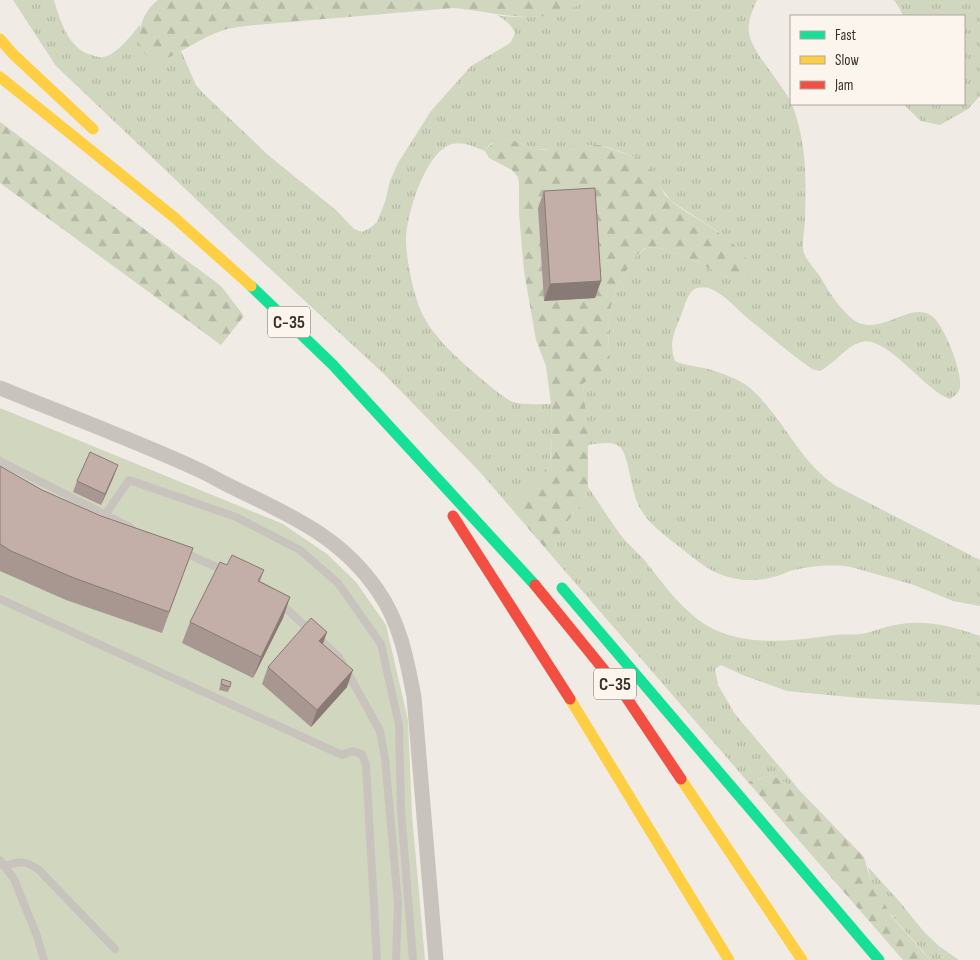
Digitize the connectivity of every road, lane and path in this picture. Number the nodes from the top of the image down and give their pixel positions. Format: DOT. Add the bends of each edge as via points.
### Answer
graph roads {
  1 [pos="0,39"];
  2 [pos="0,77"];
  3 [pos="101,137"];
  4 [pos="140,175"];
  5 [pos="176,218"];
  6 [pos="0,388"];
  7 [pos="396,432"];
  8 [pos="436,460"];
  9 [pos="0,461"];
  10 [pos="106,515"];
  11 [pos="137,531"];
  12 [pos="170,547"];
  13 [pos="230,574"];
  14 [pos="555,581"];
  15 [pos="271,595"];
  16 [pos="0,599"];
  17 [pos="2,863"];
  18 [pos="115,949"];
  19 [pos="44,960"];
  20 [pos="377,960"];
  21 [pos="396,960"];
  22 [pos="413,960"];
  23 [pos="436,960"];
  24 [pos="729,960"];
  25 [pos="802,960"];
  26 [pos="879,960"];
  1 -- 3 [label="highway"];
  2 -- 5 [label="highway, C-35"];
  4 -- 5 [label="highway"];
  5 -- 7 [label="highway, C-35" via="254,288"];
  6 -- 23 [label="street" via="200,470 300,520 328,538 378,591 396,625 414,697"];
  7 -- 8 [label="highway"];
  7 -- 24 [label="highway" via="544,657"];
  7 -- 25 [label="highway, C-35" via="542,593 626,697"];
  9 -- 10 [label="lane"];
  10 -- 11 [label="lane"];
  10 -- 22 [label="lane" via="128,480 236,517 300,550 338,583 381,644 399,725 401,810"];
  12 -- 13 [label="lane"];
  14 -- 26 [label="highway"];
  15 -- 21 [label="lane" via="339,656 380,731 398,903"];
  16 -- 20 [label="lane" via="342,755 352,751 362,754 366,765"];
  17 -- 18 [label="lane" via="28,862 39,870"];
  17 -- 19 [label="lane" via="14,879"];
}
